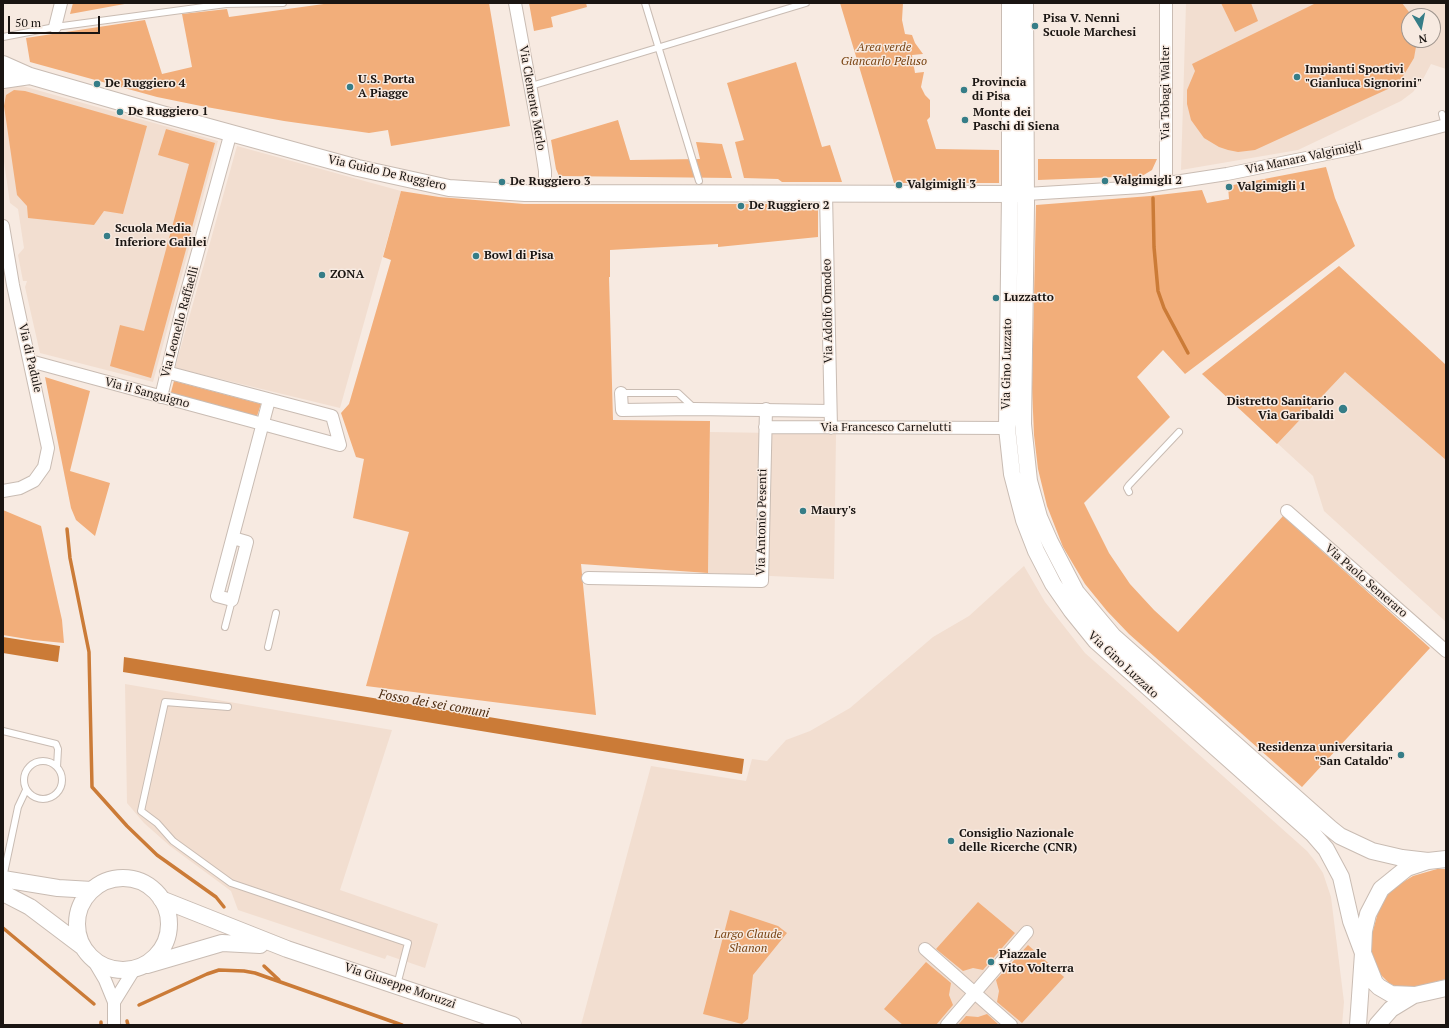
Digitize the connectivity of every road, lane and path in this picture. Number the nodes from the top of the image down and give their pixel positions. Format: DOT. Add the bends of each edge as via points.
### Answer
graph roads {
  1 [pos="61,3"];
  2 [pos="283,3"];
  3 [pos="515,3"];
  4 [pos="645,3"];
  5 [pos="806,3"];
  6 [pos="1010,3"];
  7 [pos="1026,3"];
  8 [pos="1166,3"];
  9 [pos="55,27"];
  10 [pos="3,37"];
  11 [pos="659,48"];
  12 [pos="3,64"];
  13 [pos="30,76"];
  14 [pos="3,80"];
  15 [pos="531,86"];
  16 [pos="1445,123"];
  17 [pos="231,132"];
  18 [pos="699,181"];
  19 [pos="1166,183"];
  20 [pos="545,193"];
  21 [pos="826,194"];
  22 [pos="1018,194"];
  23 [pos="3,226"];
  24 [pos="30,361"];
  25 [pos="166,372"];
  26 [pos="621,393"];
  27 [pos="160,397"];
  28 [pos="269,400"];
  29 [pos="694,409"];
  30 [pos="766,409"];
  31 [pos="830,411"];
  32 [pos="262,425"];
  33 [pos="765,426"];
  34 [pos="831,428"];
  35 [pos="1007,428"];
  36 [pos="1179,432"];
  37 [pos="3,491"];
  38 [pos="1129,492"];
  39 [pos="1287,511"];
  40 [pos="588,578"];
  41 [pos="232,600"];
  42 [pos="276,613"];
  43 [pos="225,627"];
  44 [pos="268,647"];
  45 [pos="1446,650"];
  46 [pos="228,707"];
  47 [pos="3,731"];
  48 [pos="57,767"];
  49 [pos="26,790"];
  50 [pos="1440,859"];
  51 [pos="3,878"];
  52 [pos="92,890"];
  53 [pos="3,893"];
  54 [pos="161,899"];
  55 [pos="1027,932"];
  56 [pos="925,948"];
  57 [pos="287,949"];
  58 [pos="87,953"];
  59 [pos="1363,953"];
  60 [pos="137,967"];
  61 [pos="397,985"];
  62 [pos="1446,988"];
  63 [pos="975,993"];
  64 [pos="1415,995"];
  65 [pos="114,1002"];
  66 [pos="114,1025"];
  67 [pos="513,1025"];
  68 [pos="947,1025"];
  69 [pos="1011,1025"];
  70 [pos="1358,1025"];
  71 [pos="1377,1025"];
  1 -- 9 [label="street"];
  2 -- 9 [label="lane" via="226,4"];
  3 -- 15 [label="street, Via Clemente Merlo"];
  4 -- 11 [label="lane"];
  5 -- 11 [label="lane"];
  6 -- 22 [label="main road"];
  7 -- 22 [label="main road"];
  8 -- 19 [label="street, Via Tobagi Walter"];
  9 -- 10 [label="lane"];
  11 -- 15 [label="lane"];
  11 -- 18 [label="lane"];
  12 -- 13 [label="main road, Via Guido De Ruggiero"];
  12 -- 14 [label="main road"];
  13 -- 14 [label="main road, Via Guido De Ruggiero"];
  13 -- 17 [label="main road, Via Guido De Ruggiero"];
  15 -- 20 [label="street, Via Clemente Merlo" via="545,172"];
  16 -- 19 [label="street, Via Manara Valgimigli" via="1361,147 1260,169"];
  17 -- 20 [label="main road, Via Guido De Ruggiero" via="351,166 435,186 492,192"];
  17 -- 25 [label="street, Via Leonello Raffaelli"];
  19 -- 22 [label="street, Via Manara Valgimigli" via="1122,189"];
  20 -- 21 [label="main road, Via Guido De Ruggiero"];
  21 -- 22 [label="main road, Via Manara Valgimigli"];
  21 -- 31 [label="street, Via Adolfo Omodeo"];
  22 -- 35 [label="main road, Via Gino Luzzato"];
  22 -- 50 [label="main road, Via Gino Luzzato" via="1024,441 1039,517 1070,582 1113,636 1340,836 1372,851 1402,858"];
  23 -- 24 [label="street, Via di Padule"];
  24 -- 27 [label="street, Via il Sanguigno"];
  24 -- 37 [label="street, Via di Padule" via="48,448 44,467 36,478 20,488"];
  25 -- 27 [label="street, Via Leonello Raffaelli"];
  25 -- 28 [label="street, Via il Sanguigno"];
  26 -- 29 [label="lane" via="678,393"];
  26 -- 29 [label="street, Via Francesco Carnelutti" via="622,410"];
  27 -- 32 [label="street, Via il Sanguigno"];
  28 -- 32 [label="street"];
  28 -- 32 [label="street, Via il Sanguigno" via="332,416 340,446"];
  29 -- 30 [label="street, Via Francesco Carnelutti"];
  30 -- 31 [label="street, Via Francesco Carnelutti"];
  30 -- 33 [label="street, Via Antonio Pesenti"];
  31 -- 34 [label="street, Via Adolfo Omodeo"];
  32 -- 41 [label="street" via="217,596"];
  33 -- 34 [label="street, Via Francesco Carnelutti"];
  33 -- 40 [label="street, Via Antonio Pesenti" via="762,581"];
  34 -- 35 [label="street, Via Francesco Carnelutti"];
  35 -- 59 [label="main road, Via Gino Luzzato" via="1012,474 1021,513 1036,551 1060,596 1106,651 1322,844 1341,877 1351,921"];
  36 -- 38 [label="lane" via="1129,484"];
  39 -- 45 [label="street, Via Paolo Semeraro"];
  41 -- 43 [label="lane"];
  42 -- 44 [label="lane"];
  46 -- 61 [label="lane" via="165,702 141,811 157,823 173,841 231,883 408,943"];
  47 -- 48 [label="lane" via="56,744"];
  48 -- 49 [label="lane" via="43,761 32,764 24,776"];
  48 -- 49 [label="lane" via="61,773 62,784 55,796 45,800 38,799"];
  49 -- 51 [label="lane" via="18,807"];
  50 -- 59 [label="main road" via="1408,868 1376,895 1366,922"];
  51 -- 52 [label="main road" via="58,888"];
  52 -- 54 [label="main road" via="109,880 128,878 145,884"];
  52 -- 58 [label="main road" via="84,900 77,917 78,936"];
  53 -- 58 [label="main road" via="30,907"];
  54 -- 57 [label="main road, Via Giuseppe Moruzzi"];
  54 -- 60 [label="main road" via="168,919 166,938 150,961"];
  55 -- 63 [label="street"];
  56 -- 63 [label="street"];
  57 -- 60 [label="main road, Via Giuseppe Moruzzi" via="222,942"];
  57 -- 61 [label="main road, Via Giuseppe Moruzzi"];
  58 -- 60 [label="main road" via="110,968 125,970"];
  58 -- 65 [label="street" via="105,980"];
  59 -- 64 [label="main road, Via Gino Luzzato" via="1369,971 1379,987 1391,994"];
  59 -- 70 [label="main road"];
  60 -- 65 [label="street"];
  61 -- 67 [label="main road, Via Giuseppe Moruzzi"];
  62 -- 64 [label="main road"];
  63 -- 68 [label="street"];
  63 -- 69 [label="street"];
  64 -- 71 [label="main road" via="1391,1009"];
  65 -- 66 [label="street"];
}
